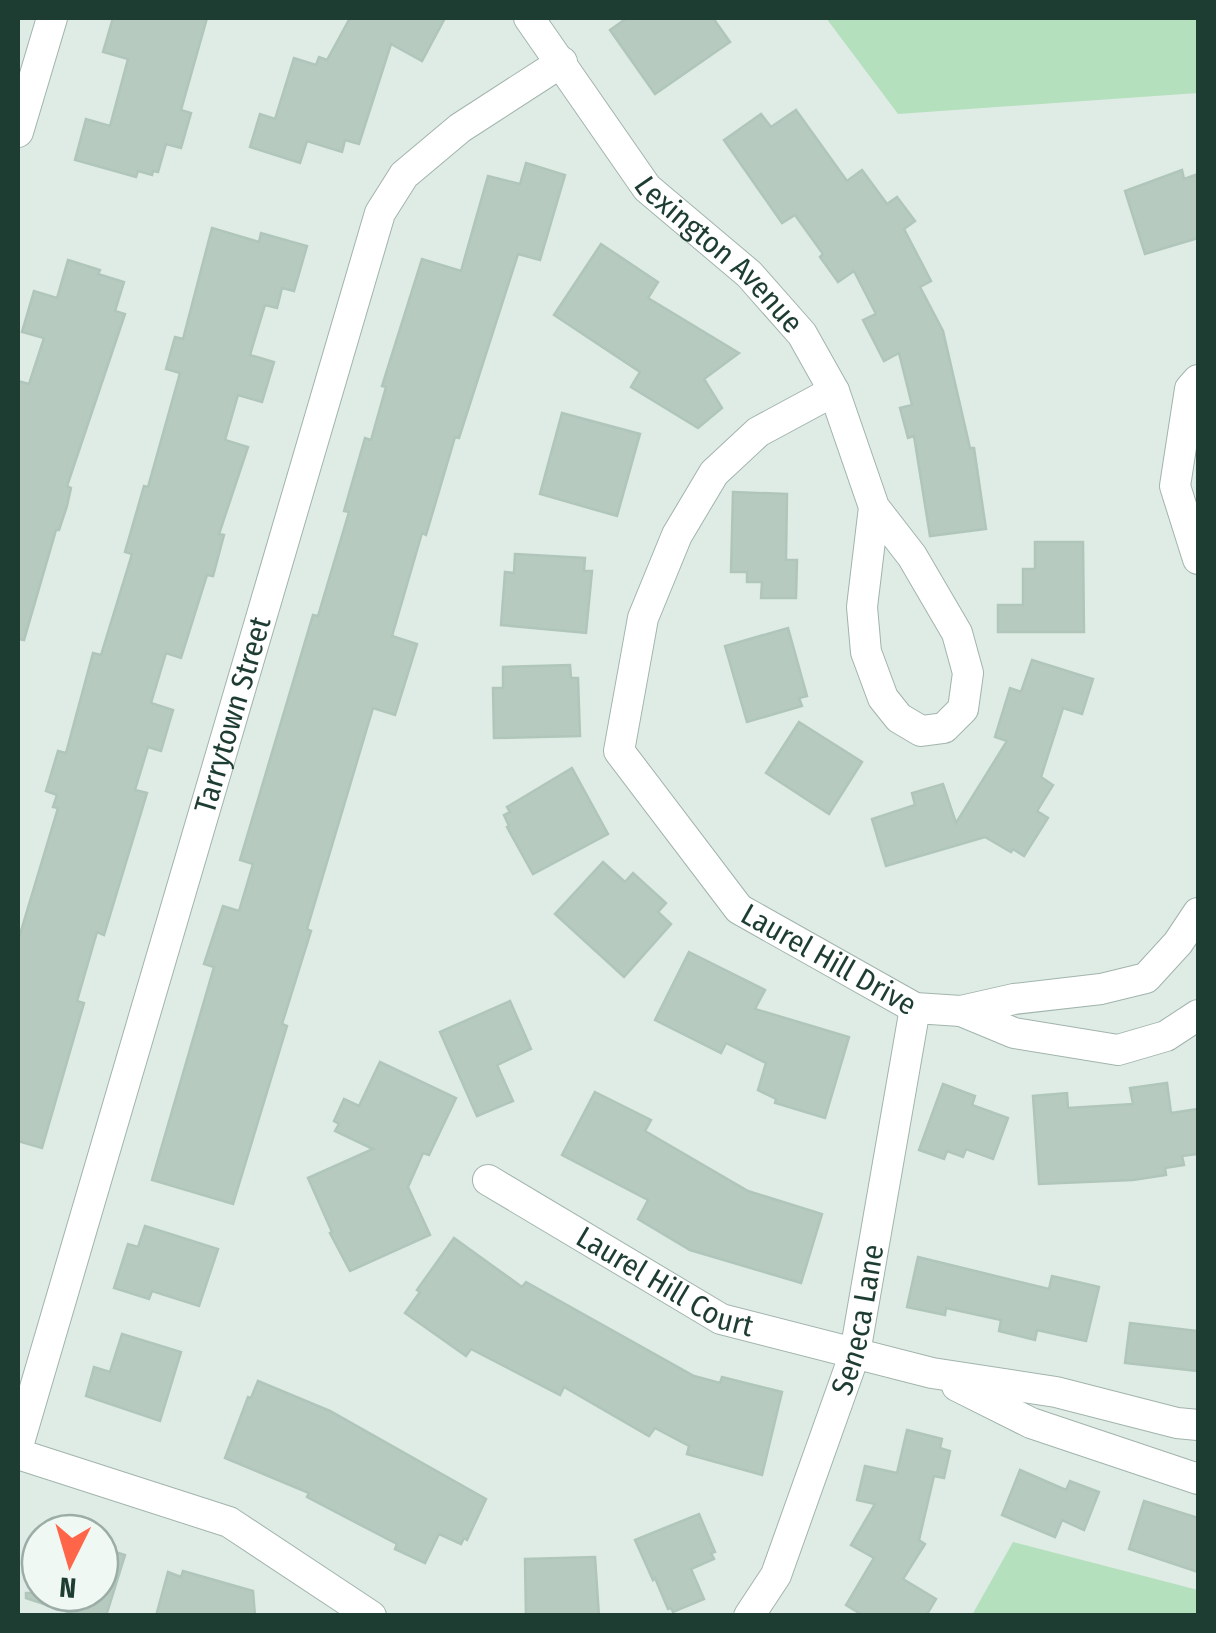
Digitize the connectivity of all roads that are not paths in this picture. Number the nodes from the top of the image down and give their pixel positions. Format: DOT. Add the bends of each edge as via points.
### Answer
graph roads {
  1 [pos="52,18"];
  2 [pos="529,18"];
  3 [pos="562,62"];
  4 [pos="18,132"];
  5 [pos="1198,380"];
  6 [pos="834,391"];
  7 [pos="874,507"];
  8 [pos="1198,559"];
  9 [pos="1198,913"];
  10 [pos="915,1008"];
  11 [pos="961,1012"];
  12 [pos="1198,1015"];
  13 [pos="488,1180"];
  14 [pos="855,1353"];
  15 [pos="932,1374"];
  16 [pos="1198,1425"];
  17 [pos="18,1446"];
  18 [pos="18,1454"];
  19 [pos="1198,1479"];
  20 [pos="371,1616"];
  21 [pos="749,1616"];
  1 -- 4 [label="street"];
  2 -- 3 [label="street, Lexington Avenue"];
  3 -- 6 [label="street, Lexington Avenue" via="647,188 748,274 802,334"];
  3 -- 17 [label="street, Tarrytown Street" via="460,128 404,175 380,213"];
  5 -- 8 [label="street" via="1190,390 1175,486"];
  6 -- 7 [label="street, Lexington Avenue"];
  6 -- 10 [label="street, Laurel Hill Drive" via="758,432 714,473 677,535 644,618 619,751 739,909"];
  7 -- 7 [label="street, Lexington Avenue" via="862,606 866,652 883,698 899,718 922,731 944,728 963,709 968,673 957,634 912,556"];
  9 -- 11 [label="street, Laurel Hill Drive" via="1146,978"];
  10 -- 11 [label="street, Laurel Hill Drive"];
  10 -- 14 [label="street, Seneca Lane"];
  11 -- 12 [label="street, Laurel Hill Drive" via="1014,1033 1118,1050 1166,1036"];
  13 -- 14 [label="street, Laurel Hill Court" via="721,1319"];
  14 -- 15 [label="street"];
  14 -- 21 [label="street, Seneca Lane" via="776,1576"];
  15 -- 16 [label="street" via="1056,1392"];
  15 -- 19 [label="street" via="1031,1423"];
  18 -- 20 [label="street" via="228,1522"];
}
